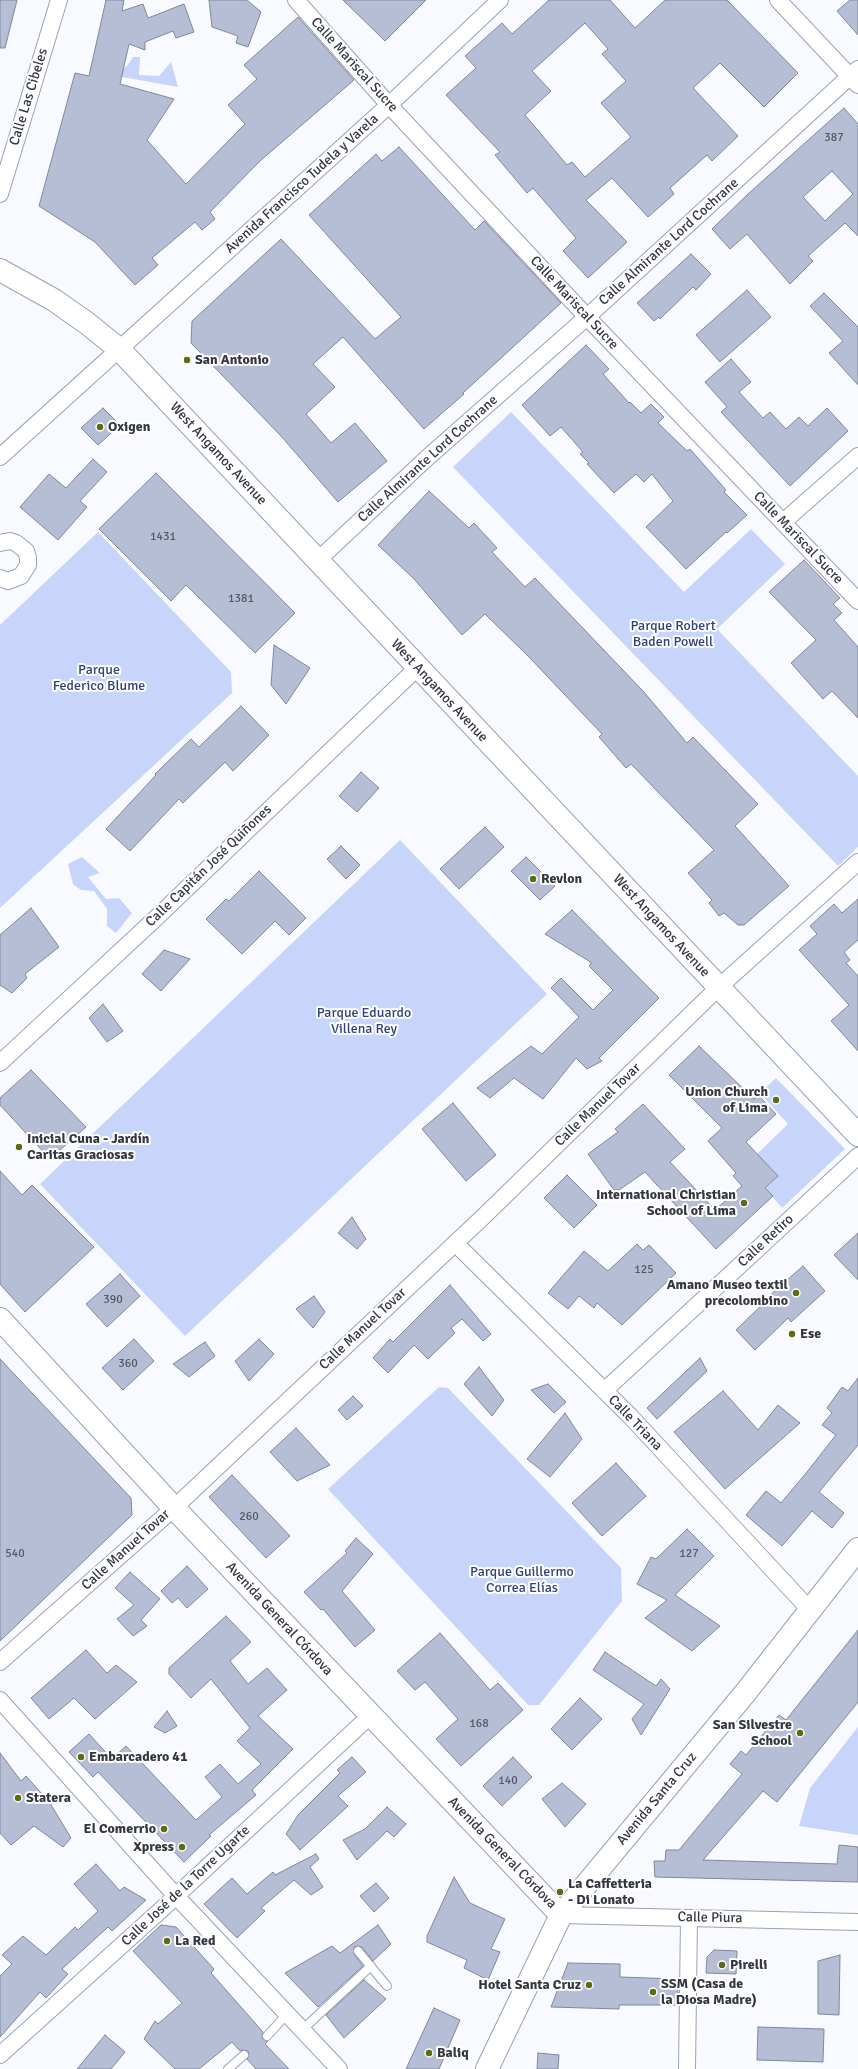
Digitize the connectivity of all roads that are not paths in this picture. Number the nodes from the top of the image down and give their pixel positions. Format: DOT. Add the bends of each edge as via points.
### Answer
graph roads {
  1 [pos="59,0"];
  2 [pos="296,0"];
  3 [pos="500,0"];
  4 [pos="778,0"];
  5 [pos="855,77"];
  6 [pos="389,105"];
  7 [pos="0,194"];
  8 [pos="0,270"];
  9 [pos="587,317"];
  10 [pos="119,349"];
  11 [pos="858,456"];
  12 [pos="0,457"];
  13 [pos="783,522"];
  14 [pos="0,543"];
  15 [pos="318,560"];
  16 [pos="0,578"];
  17 [pos="858,601"];
  18 [pos="417,668"];
  19 [pos="858,862"];
  20 [pos="719,987"];
  21 [pos="0,1063"];
  22 [pos="857,1132"];
  23 [pos="858,1156"];
  24 [pos="455,1243"];
  25 [pos="0,1319"];
  26 [pos="604,1390"];
  27 [pos="174,1508"];
  28 [pos="858,1549"];
  29 [pos="810,1610"];
  30 [pos="0,1662"];
  31 [pos="0,1700"];
  32 [pos="371,1715"];
  33 [pos="176,1896"];
  34 [pos="561,1915"];
  35 [pos="689,1918"];
  36 [pos="858,1922"];
  37 [pos="358,1951"];
  38 [pos="372,1966"];
  39 [pos="387,1986"];
  40 [pos="287,2014"];
  41 [pos="302,2030"];
  42 [pos="267,2036"];
  43 [pos="0,2055"];
  44 [pos="244,2055"];
  45 [pos="228,2069"];
  46 [pos="339,2069"];
  47 [pos="487,2069"];
  48 [pos="687,2069"];
  1 -- 7 [label="street, Calle Las Cibeles"];
  2 -- 6 [label="street, Calle Mariscal Sucre"];
  3 -- 6 [label="street, Avenida Francisco Tudela y Varela"];
  4 -- 5 [label="street"];
  5 -- 9 [label="street, Calle Almirante Lord Cochrane"];
  6 -- 9 [label="street, Calle Mariscal Sucre"];
  6 -- 10 [label="street, Avenida Francisco Tudela y Varela"];
  8 -- 10 [label="street, West Angamos Avenue" via="54,300"];
  9 -- 13 [label="street, Calle Mariscal Sucre"];
  9 -- 15 [label="street, Calle Almirante Lord Cochrane" via="427,458"];
  10 -- 12 [label="street, Avenida Francisco Tudela y Varela"];
  10 -- 15 [label="street, West Angamos Avenue"];
  11 -- 13 [label="street"];
  13 -- 17 [label="street, Calle Mariscal Sucre"];
  14 -- 16 [label="street" via="16,543 26,551 28,565 21,576 8,580"];
  15 -- 18 [label="street, West Angamos Avenue"];
  18 -- 20 [label="street, West Angamos Avenue"];
  18 -- 21 [label="street, Calle Capitán José Quiñones" via="155,919"];
  19 -- 20 [label="street, Calle Manuel Tovar"];
  20 -- 22 [label="street, West Angamos Avenue"];
  20 -- 24 [label="street, Calle Manuel Tovar"];
  23 -- 26 [label="street, Calle Retiro"];
  24 -- 26 [label="street, Calle Triana"];
  24 -- 27 [label="street, Calle Manuel Tovar"];
  25 -- 27 [label="street, Avenida General Córdova"];
  26 -- 29 [label="street, Calle Triana"];
  27 -- 30 [label="street, Calle Manuel Tovar"];
  27 -- 32 [label="street, Avenida General Córdova"];
  28 -- 29 [label="street, Avenida Santa Cruz"];
  29 -- 34 [label="street, Avenida Santa Cruz" via="746,1692"];
  31 -- 33 [label="street"];
  32 -- 33 [label="street, Calle José de la Torre Ugarte"];
  32 -- 34 [label="street, Avenida General Córdova"];
  33 -- 40 [label="street"];
  33 -- 43 [label="street, Calle José de la Torre Ugarte"];
  34 -- 35 [label="street, Calle Piura"];
  34 -- 47 [label="street, Avenida Santa Cruz"];
  35 -- 36 [label="street, Calle Piura"];
  35 -- 48 [label="street"];
  37 -- 38 [label="lane"];
  38 -- 39 [label="lane"];
  38 -- 41 [label="lane"];
  40 -- 41 [label="street"];
  40 -- 42 [label="lane"];
  41 -- 46 [label="street"];
  44 -- 45 [label="lane"];
}
